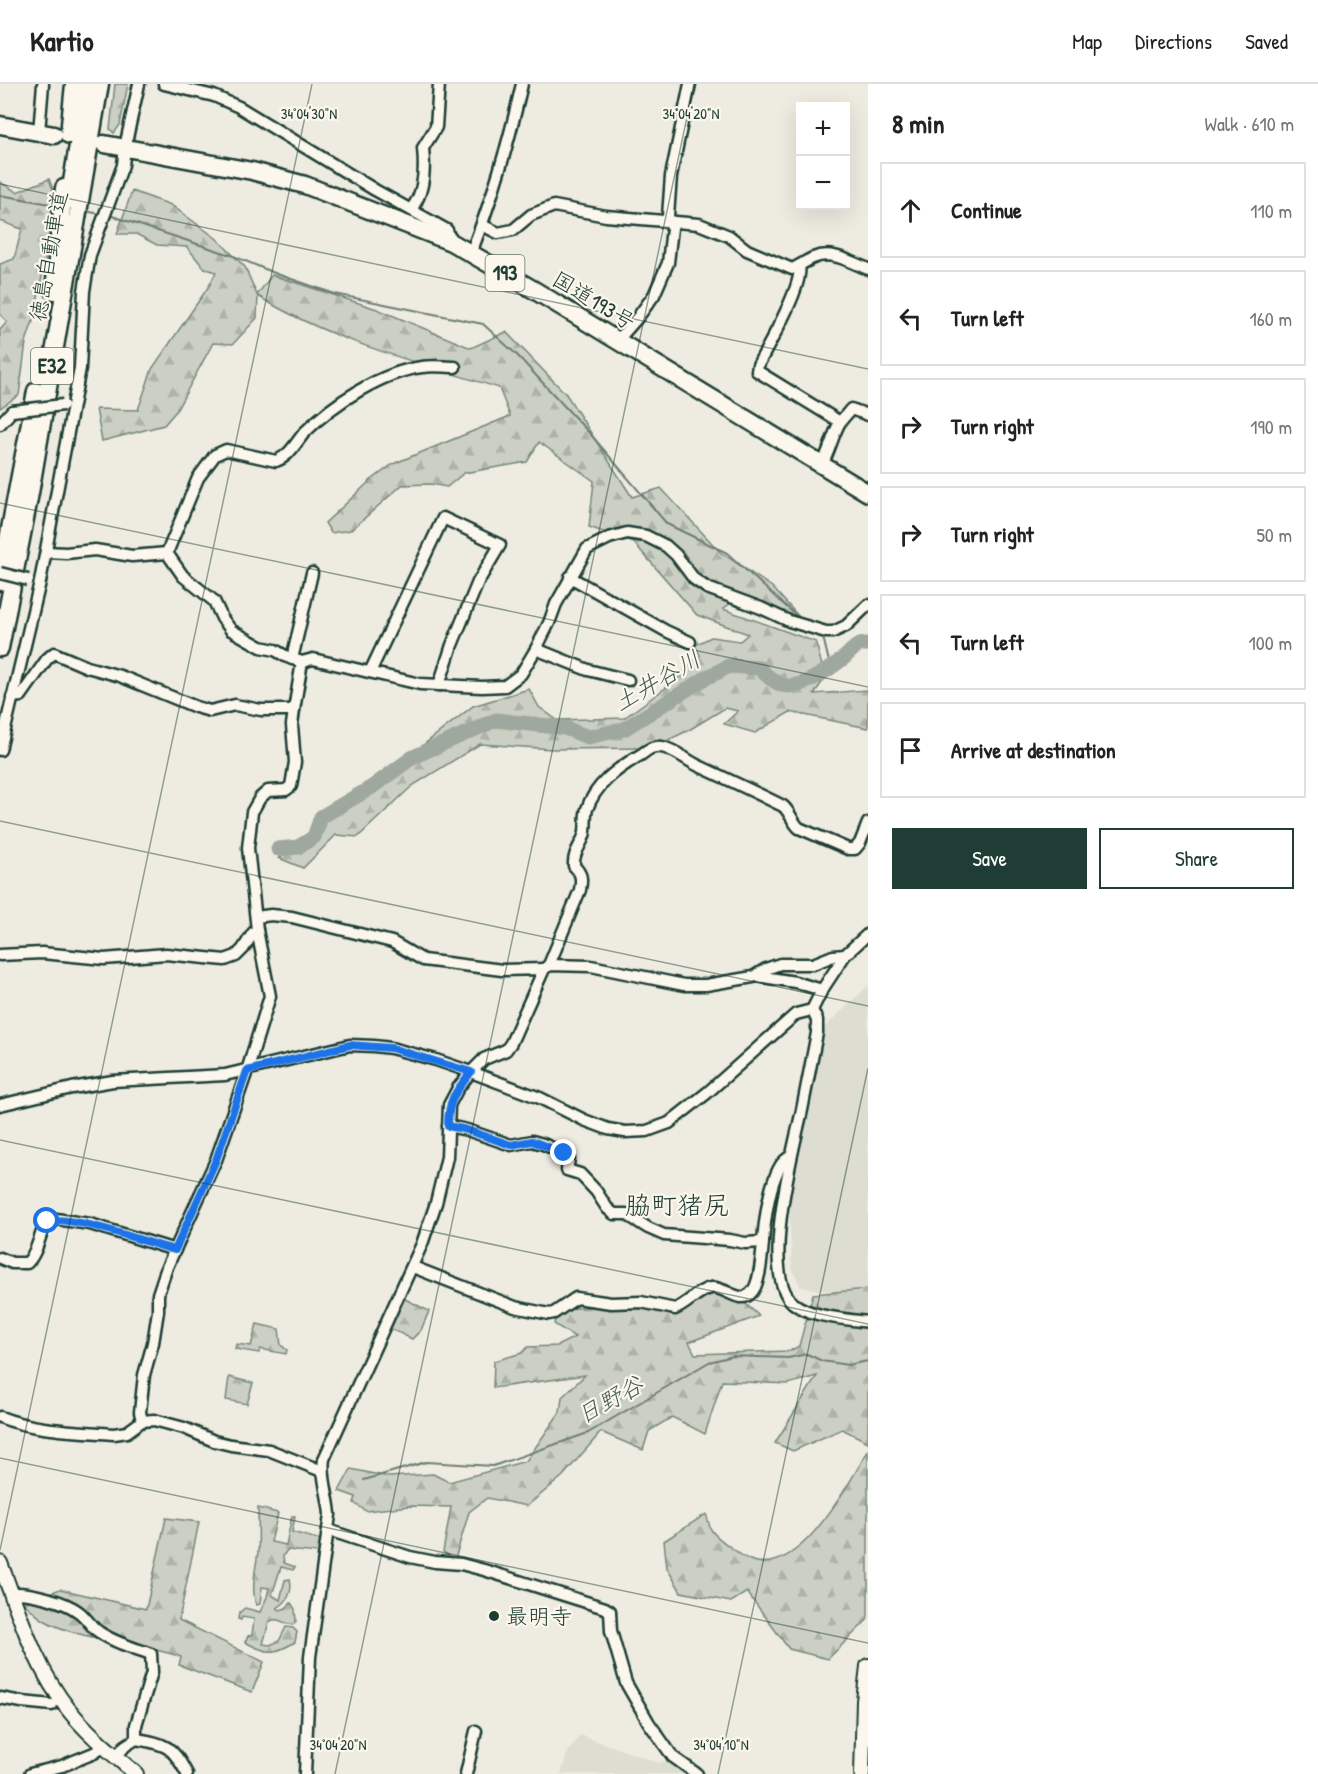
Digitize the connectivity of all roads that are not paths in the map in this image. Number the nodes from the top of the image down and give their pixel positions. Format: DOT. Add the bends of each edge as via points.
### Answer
graph roads {
  1 [pos="44,84"];
  2 [pos="74,84"];
  3 [pos="88,84"];
  4 [pos="100,84"];
  5 [pos="107,84"];
  6 [pos="139,84"];
  7 [pos="164,84"];
  8 [pos="439,84"];
  9 [pos="522,84"];
  10 [pos="690,84"];
  11 [pos="0,125"];
  12 [pos="46,133"];
  13 [pos="104,144"];
  14 [pos="125,147"];
  15 [pos="81,200"];
  16 [pos="411,209"];
  17 [pos="671,222"];
  18 [pos="482,225"];
  19 [pos="451,242"];
  20 [pos="471,253"];
  21 [pos="799,266"];
  22 [pos="868,268"];
  23 [pos="54,291"];
  24 [pos="617,341"];
  25 [pos="455,367"];
  26 [pos="68,406"];
  27 [pos="868,415"];
  28 [pos="840,422"];
  29 [pos="0,424"];
  30 [pos="822,464"];
  31 [pos="868,493"];
  32 [pos="46,552"];
  33 [pos="166,553"];
  34 [pos="0,573"];
  35 [pos="312,573"];
  36 [pos="570,577"];
  37 [pos="34,581"];
  38 [pos="0,582"];
  39 [pos="868,605"];
  40 [pos="690,642"];
  41 [pos="0,648"];
  42 [pos="536,649"];
  43 [pos="297,660"];
  44 [pos="370,672"];
  45 [pos="628,680"];
  46 [pos="439,685"];
  47 [pos="12,697"];
  48 [pos="294,710"];
  49 [pos="0,750"];
  50 [pos="868,823"];
  51 [pos="256,917"];
  52 [pos="257,930"];
  53 [pos="868,934"];
  54 [pos="0,955"];
  55 [pos="845,955"];
  56 [pos="547,967"];
  57 [pos="757,976"];
  58 [pos="822,990"];
  59 [pos="812,1010"];
  60 [pos="247,1071"];
  61 [pos="471,1072"];
  62 [pos="0,1104"];
  63 [pos="448,1126"];
  64 [pos="791,1156"];
  65 [pos="763,1242"];
  66 [pos="175,1250"];
  67 [pos="0,1258"];
  68 [pos="413,1267"];
  69 [pos="868,1322"];
  70 [pos="0,1417"];
  71 [pos="142,1421"];
  72 [pos="322,1471"];
  73 [pos="328,1530"];
  74 [pos="1,1571"];
  75 [pos="12,1593"];
  76 [pos="868,1666"];
  77 [pos="0,1698"];
  78 [pos="52,1705"];
  79 [pos="476,1731"];
  80 [pos="136,1739"];
  81 [pos="104,1746"];
  82 [pos="116,1757"];
  83 [pos="30,1774"];
  84 [pos="136,1774"];
  85 [pos="187,1774"];
  86 [pos="305,1774"];
  87 [pos="466,1774"];
  88 [pos="697,1774"];
  89 [pos="862,1774"];
  1 -- 12 [label="street"];
  2 -- 23 [label="highway"];
  3 -- 23 [label="highway, 徳島自動車道 / E32"];
  4 -- 15 [label="highway, 徳島自動車道 / E32"];
  5 -- 15 [label="highway"];
  6 -- 14 [label="street"];
  7 -- 16 [label="street" via="214,96 239,107"];
  8 -- 16 [label="street" via="436,127 423,148 425,168 416,204"];
  9 -- 18 [label="street" via="508,148"];
  10 -- 17 [label="street" via="671,176"];
  11 -- 12 [label="highway"];
  13 -- 14 [label="highway, 国道193号 / 193"];
  14 -- 19 [label="highway, 国道193号 / 193" via="305,185"];
  14 -- 26 [label="street" via="123,165 90,255 80,368"];
  15 -- 41 [label="highway, 徳島自動車道 / E32"];
  16 -- 19 [label="street" via="447,230"];
  17 -- 18 [label="street" via="554,206 531,215 513,230 498,233"];
  17 -- 21 [label="street" via="717,230 783,267"];
  17 -- 24 [label="street" via="668,263 654,295"];
  18 -- 20 [label="street"];
  19 -- 20 [label="highway, 国道193号 / 193"];
  20 -- 24 [label="highway, 国道193号 / 193"];
  21 -- 22 [label="street" via="826,254"];
  21 -- 28 [label="street" via="799,278 787,310 757,371"];
  23 -- 38 [label="highway, 徳島自動車道 / E32"];
  24 -- 30 [label="highway, 国道193号 / 193"];
  25 -- 33 [label="street" via="420,367 371,384 327,413 284,458 276,461 226,450 215,454 198,477"];
  26 -- 29 [label="street, bridge" via="12,411"];
  26 -- 32 [label="street"];
  27 -- 28 [label="street" via="851,409"];
  28 -- 30 [label="street"];
  30 -- 31 [label="highway, 国道193号 / 193"];
  32 -- 33 [label="street" via="95,550 132,556"];
  32 -- 37 [label="street"];
  33 -- 43 [label="street" via="183,576 214,601 231,630 261,647"];
  34 -- 37 [label="street, bridge"];
  35 -- 43 [label="street"];
  36 -- 39 [label="street" via="587,549 627,533 646,536 666,546 694,579 707,588 811,629 833,632 846,626"];
  36 -- 40 [label="street"];
  36 -- 42 [label="street"];
  37 -- 47 [label="street"];
  42 -- 45 [label="street" via="594,672"];
  42 -- 46 [label="street" via="521,674 505,686"];
  43 -- 44 [label="street" via="313,659"];
  43 -- 48 [label="street"];
  44 -- 46 [label="street"];
  44 -- 46 [label="street" via="443,518 500,545 478,582"];
  47 -- 48 [label="street" via="21,696 54,653 196,708 210,711 235,705"];
  47 -- 49 [label="street"];
  48 -- 51 [label="street" via="295,762 291,786 268,791 252,812 248,848"];
  50 -- 56 [label="street" via="860,843 855,849 848,849 799,828 783,806 675,752 652,747 622,765 594,793 583,839 573,857 582,879 580,890"];
  51 -- 52 [label="street"];
  51 -- 56 [label="street" via="292,917 392,942 423,960 502,970"];
  52 -- 54 [label="street" via="236,956 225,960 166,954 104,959 42,953"];
  52 -- 60 [label="street" via="270,996"];
  53 -- 55 [label="street"];
  55 -- 57 [label="street" via="813,964 780,964"];
  55 -- 58 [label="street"];
  56 -- 57 [label="street" via="591,966 692,986"];
  56 -- 61 [label="street" via="506,1050 484,1059"];
  57 -- 58 [label="street"];
  58 -- 59 [label="street"];
  59 -- 61 [label="street" via="796,1014 669,1123 647,1131 608,1129"];
  59 -- 64 [label="street" via="818,1033"];
  60 -- 61 [label="street" via="350,1045 391,1048"];
  60 -- 62 [label="street" via="195,1078 113,1081"];
  60 -- 66 [label="street" via="216,1160"];
  61 -- 63 [label="street" via="449,1106"];
  63 -- 65 [label="street" via="511,1145 532,1141 564,1153 569,1159 567,1170 580,1174 614,1214 626,1214 664,1235 745,1244"];
  63 -- 68 [label="street" via="447,1157 438,1194"];
  64 -- 65 [label="street" via="781,1165 773,1186"];
  64 -- 69 [label="street" via="780,1230 781,1279 786,1292 791,1302 806,1311"];
  65 -- 68 [label="street" via="752,1293 746,1297 711,1288 675,1309 581,1297 554,1313 528,1311"];
  66 -- 67 [label="street" via="90,1224 56,1219 47,1221 42,1228 33,1257 27,1263"];
  66 -- 71 [label="street" via="158,1294 153,1343 144,1376"];
  68 -- 72 [label="street" via="324,1459"];
  70 -- 71 [label="street" via="32,1425 114,1434 127,1432"];
  71 -- 72 [label="street" via="154,1420 231,1445 269,1450"];
  72 -- 73 [label="street" via="330,1505"];
  73 -- 86 [label="street" via="310,1657"];
  73 -- 88 [label="street" via="411,1557 484,1570 610,1611 611,1631 626,1683 673,1757"];
  74 -- 75 [label="main road"];
  75 -- 80 [label="street" via="44,1598 76,1610 112,1640 151,1654 152,1672 136,1725"];
  75 -- 81 [label="main road" via="48,1679 67,1708"];
  76 -- 89 [label="main road"];
  77 -- 78 [label="street"];
  79 -- 87 [label="street"];
  80 -- 82 [label="street"];
  80 -- 85 [label="street" via="169,1748"];
  81 -- 82 [label="main road"];
  81 -- 83 [label="street" via="62,1766"];
  82 -- 84 [label="main road"];
}
